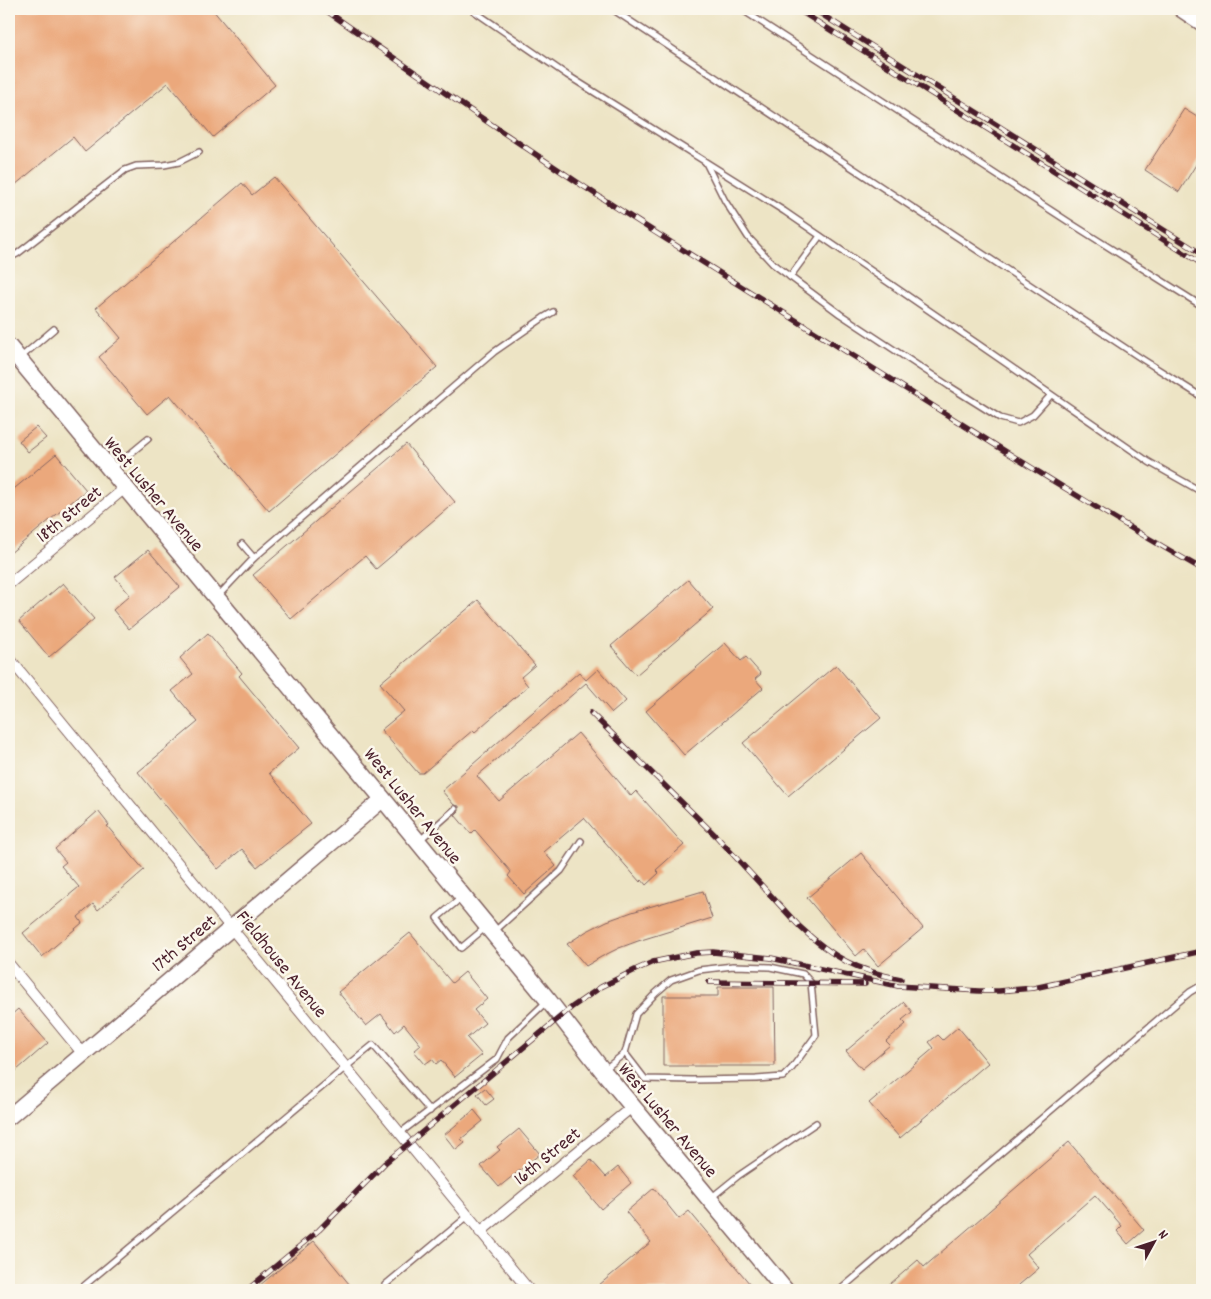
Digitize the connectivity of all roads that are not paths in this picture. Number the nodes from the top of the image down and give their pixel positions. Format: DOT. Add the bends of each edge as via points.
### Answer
graph roads {
  1 [pos="471,9"];
  2 [pos="612,9"];
  3 [pos="741,9"];
  4 [pos="1181,9"];
  5 [pos="1202,23"];
  6 [pos="199,152"];
  7 [pos="706,162"];
  8 [pos="820,236"];
  9 [pos="9,258"];
  10 [pos="790,277"];
  11 [pos="1202,306"];
  12 [pos="553,312"];
  13 [pos="54,329"];
  14 [pos="9,346"];
  15 [pos="19,359"];
  16 [pos="1052,395"];
  17 [pos="1202,397"];
  18 [pos="148,439"];
  19 [pos="110,470"];
  20 [pos="126,488"];
  21 [pos="1202,492"];
  22 [pos="242,544"];
  23 [pos="254,558"];
  24 [pos="9,584"];
  25 [pos="216,598"];
  26 [pos="9,658"];
  27 [pos="383,799"];
  28 [pos="455,809"];
  29 [pos="581,841"];
  30 [pos="419,842"];
  31 [pos="463,896"];
  32 [pos="231,928"];
  33 [pos="490,930"];
  34 [pos="9,964"];
  35 [pos="1202,985"];
  36 [pos="548,1000"];
  37 [pos="83,1054"];
  38 [pos="625,1054"];
  39 [pos="346,1067"];
  40 [pos="603,1071"];
  41 [pos="633,1106"];
  42 [pos="430,1111"];
  43 [pos="9,1117"];
  44 [pos="816,1123"];
  45 [pos="400,1133"];
  46 [pos="709,1199"];
  47 [pos="468,1216"];
  48 [pos="480,1232"];
  49 [pos="385,1285"];
  50 [pos="79,1290"];
  51 [pos="529,1290"];
  52 [pos="785,1290"];
  53 [pos="840,1290"];
  1 -- 7 [label="lane"];
  2 -- 17 [label="lane"];
  3 -- 11 [label="lane"];
  4 -- 5 [label="street"];
  6 -- 9 [label="lane" via="171,164 136,166 126,170"];
  7 -- 8 [label="lane"];
  7 -- 10 [label="lane" via="748,237"];
  8 -- 10 [label="lane"];
  8 -- 16 [label="lane"];
  10 -- 16 [label="lane" via="848,319 1000,418 1018,423 1033,415"];
  12 -- 23 [label="lane" via="494,352"];
  13 -- 15 [label="lane"];
  14 -- 15 [label="main road, West Lusher Avenue"];
  15 -- 19 [label="main road, West Lusher Avenue"];
  16 -- 21 [label="lane" via="1148,462"];
  18 -- 19 [label="lane"];
  19 -- 20 [label="main road, West Lusher Avenue"];
  20 -- 24 [label="street, 18th Street"];
  20 -- 25 [label="main road, West Lusher Avenue"];
  22 -- 23 [label="lane"];
  23 -- 25 [label="lane"];
  25 -- 27 [label="main road, West Lusher Avenue"];
  26 -- 32 [label="street, Fieldhouse Avenue"];
  27 -- 30 [label="main road, West Lusher Avenue"];
  27 -- 32 [label="street, 17th Street"];
  28 -- 30 [label="lane"];
  29 -- 33 [label="lane" via="562,871"];
  30 -- 31 [label="main road, West Lusher Avenue"];
  31 -- 33 [label="main road, West Lusher Avenue"];
  31 -- 33 [label="lane" via="437,918 461,948"];
  32 -- 37 [label="street, 17th Street"];
  32 -- 39 [label="street, Fieldhouse Avenue"];
  33 -- 36 [label="main road, West Lusher Avenue"];
  34 -- 37 [label="street"];
  35 -- 53 [label="lane"];
  36 -- 40 [label="main road, West Lusher Avenue"];
  36 -- 42 [label="lane" via="508,1038 497,1059"];
  37 -- 43 [label="street, 17th Street"];
  38 -- 38 [label="lane" via="645,1079 783,1077 816,1035 811,983 803,974 770,967 733,966 699,970 671,980 636,1014"];
  38 -- 40 [label="lane"];
  39 -- 42 [label="lane" via="373,1045"];
  39 -- 45 [label="street, Fieldhouse Avenue"];
  39 -- 50 [label="lane"];
  40 -- 41 [label="main road, West Lusher Avenue"];
  41 -- 46 [label="main road, West Lusher Avenue"];
  41 -- 48 [label="street, 16th Street"];
  42 -- 45 [label="lane"];
  44 -- 46 [label="lane"];
  45 -- 47 [label="street, Fieldhouse Avenue"];
  46 -- 52 [label="main road, West Lusher Avenue"];
  47 -- 48 [label="street, Fieldhouse Avenue"];
  47 -- 49 [label="lane"];
  48 -- 51 [label="street, Fieldhouse Avenue"];
}
